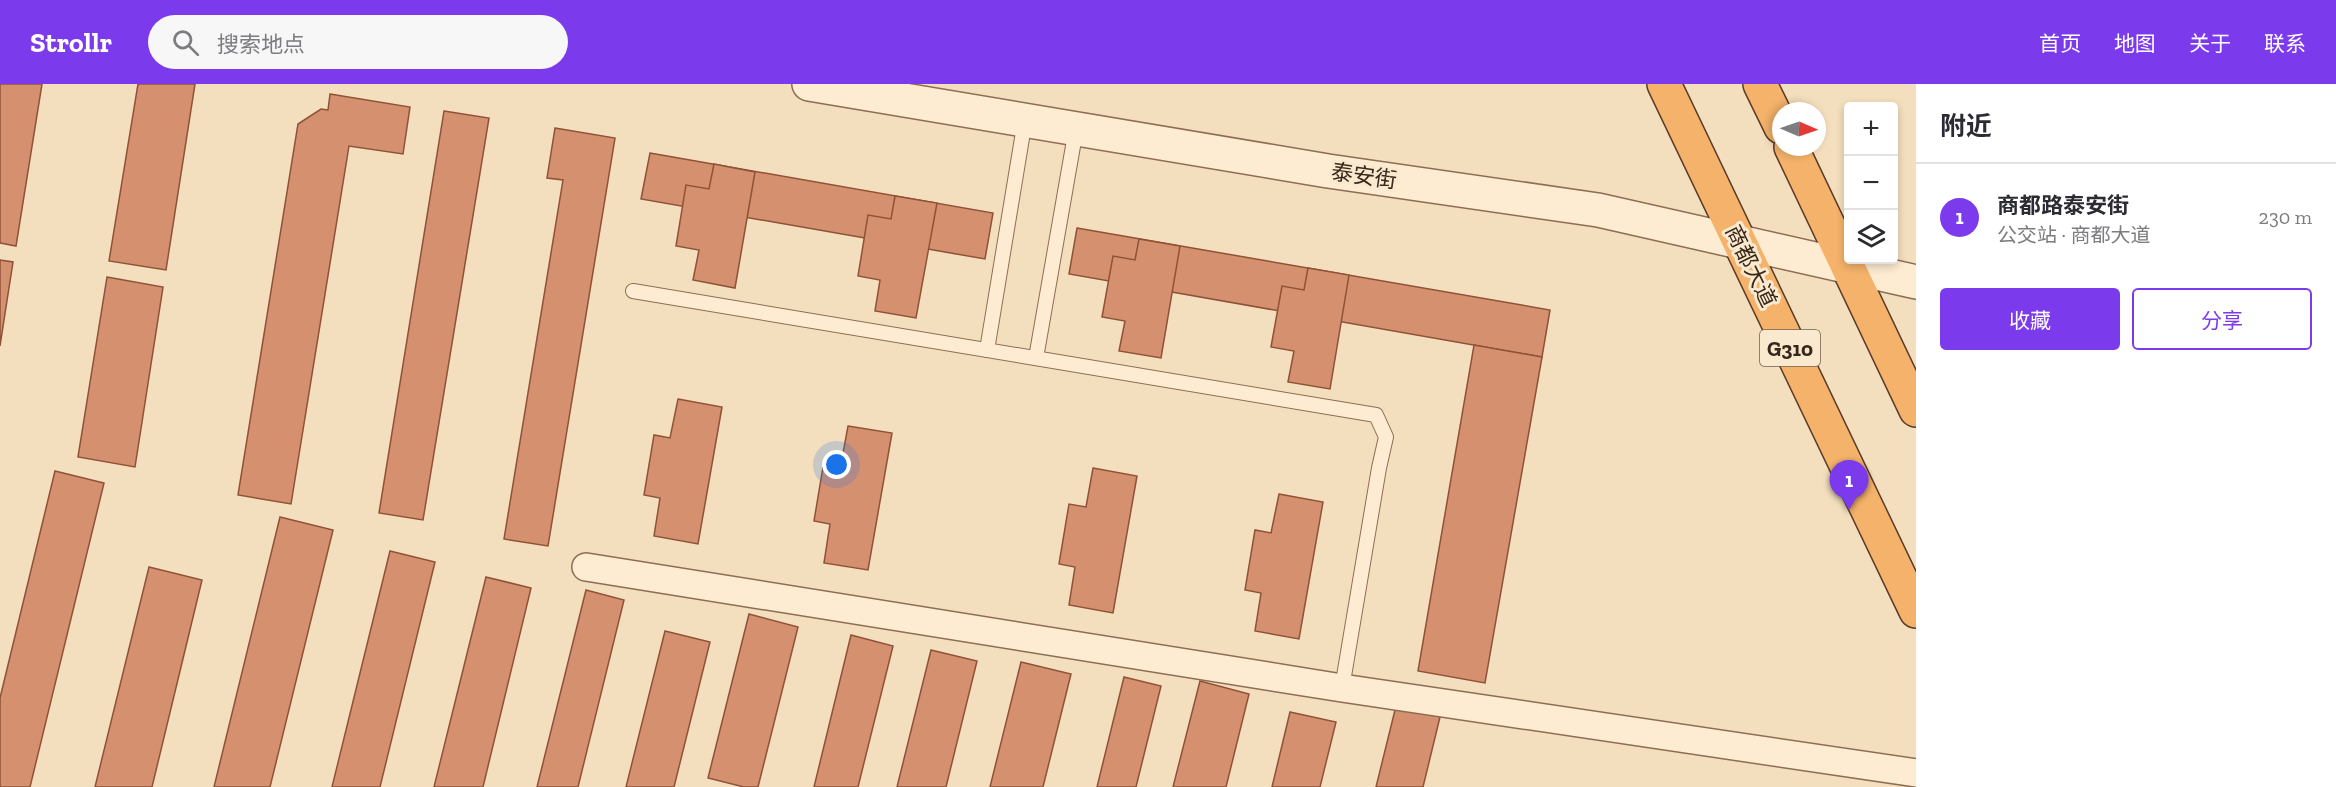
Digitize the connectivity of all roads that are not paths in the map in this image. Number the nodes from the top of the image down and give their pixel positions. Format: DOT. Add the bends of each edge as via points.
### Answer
graph roads {
  1 [pos="809,84"];
  2 [pos="1664,84"];
  3 [pos="1761,84"];
  4 [pos="1772,108"];
  5 [pos="1025,120"];
  6 [pos="1076,129"];
  7 [pos="1795,156"];
  8 [pos="1740,242"];
  9 [pos="1848,267"];
  10 [pos="1916,282"];
  11 [pos="633,291"];
  12 [pos="987,350"];
  13 [pos="1036,358"];
  14 [pos="1916,410"];
  15 [pos="585,567"];
  16 [pos="1916,611"];
  17 [pos="1342,688"];
  18 [pos="1916,773"];
  1 -- 5 [label="street, 泰安街"];
  2 -- 8 [label="highway, 商都大道 / G310"];
  3 -- 4 [label="highway"];
  5 -- 6 [label="street, 泰安街"];
  5 -- 12 [label="lane"];
  6 -- 8 [label="street, 泰安街" via="1598,210"];
  6 -- 13 [label="lane"];
  7 -- 9 [label="highway"];
  8 -- 9 [label="street, 泰安街"];
  8 -- 16 [label="highway, 商都大道 / G310"];
  9 -- 10 [label="street, 泰安街"];
  9 -- 14 [label="highway"];
  11 -- 12 [label="lane"];
  12 -- 13 [label="lane"];
  13 -- 17 [label="lane" via="1376,415 1386,437"];
  15 -- 17 [label="street"];
  17 -- 18 [label="street"];
}
